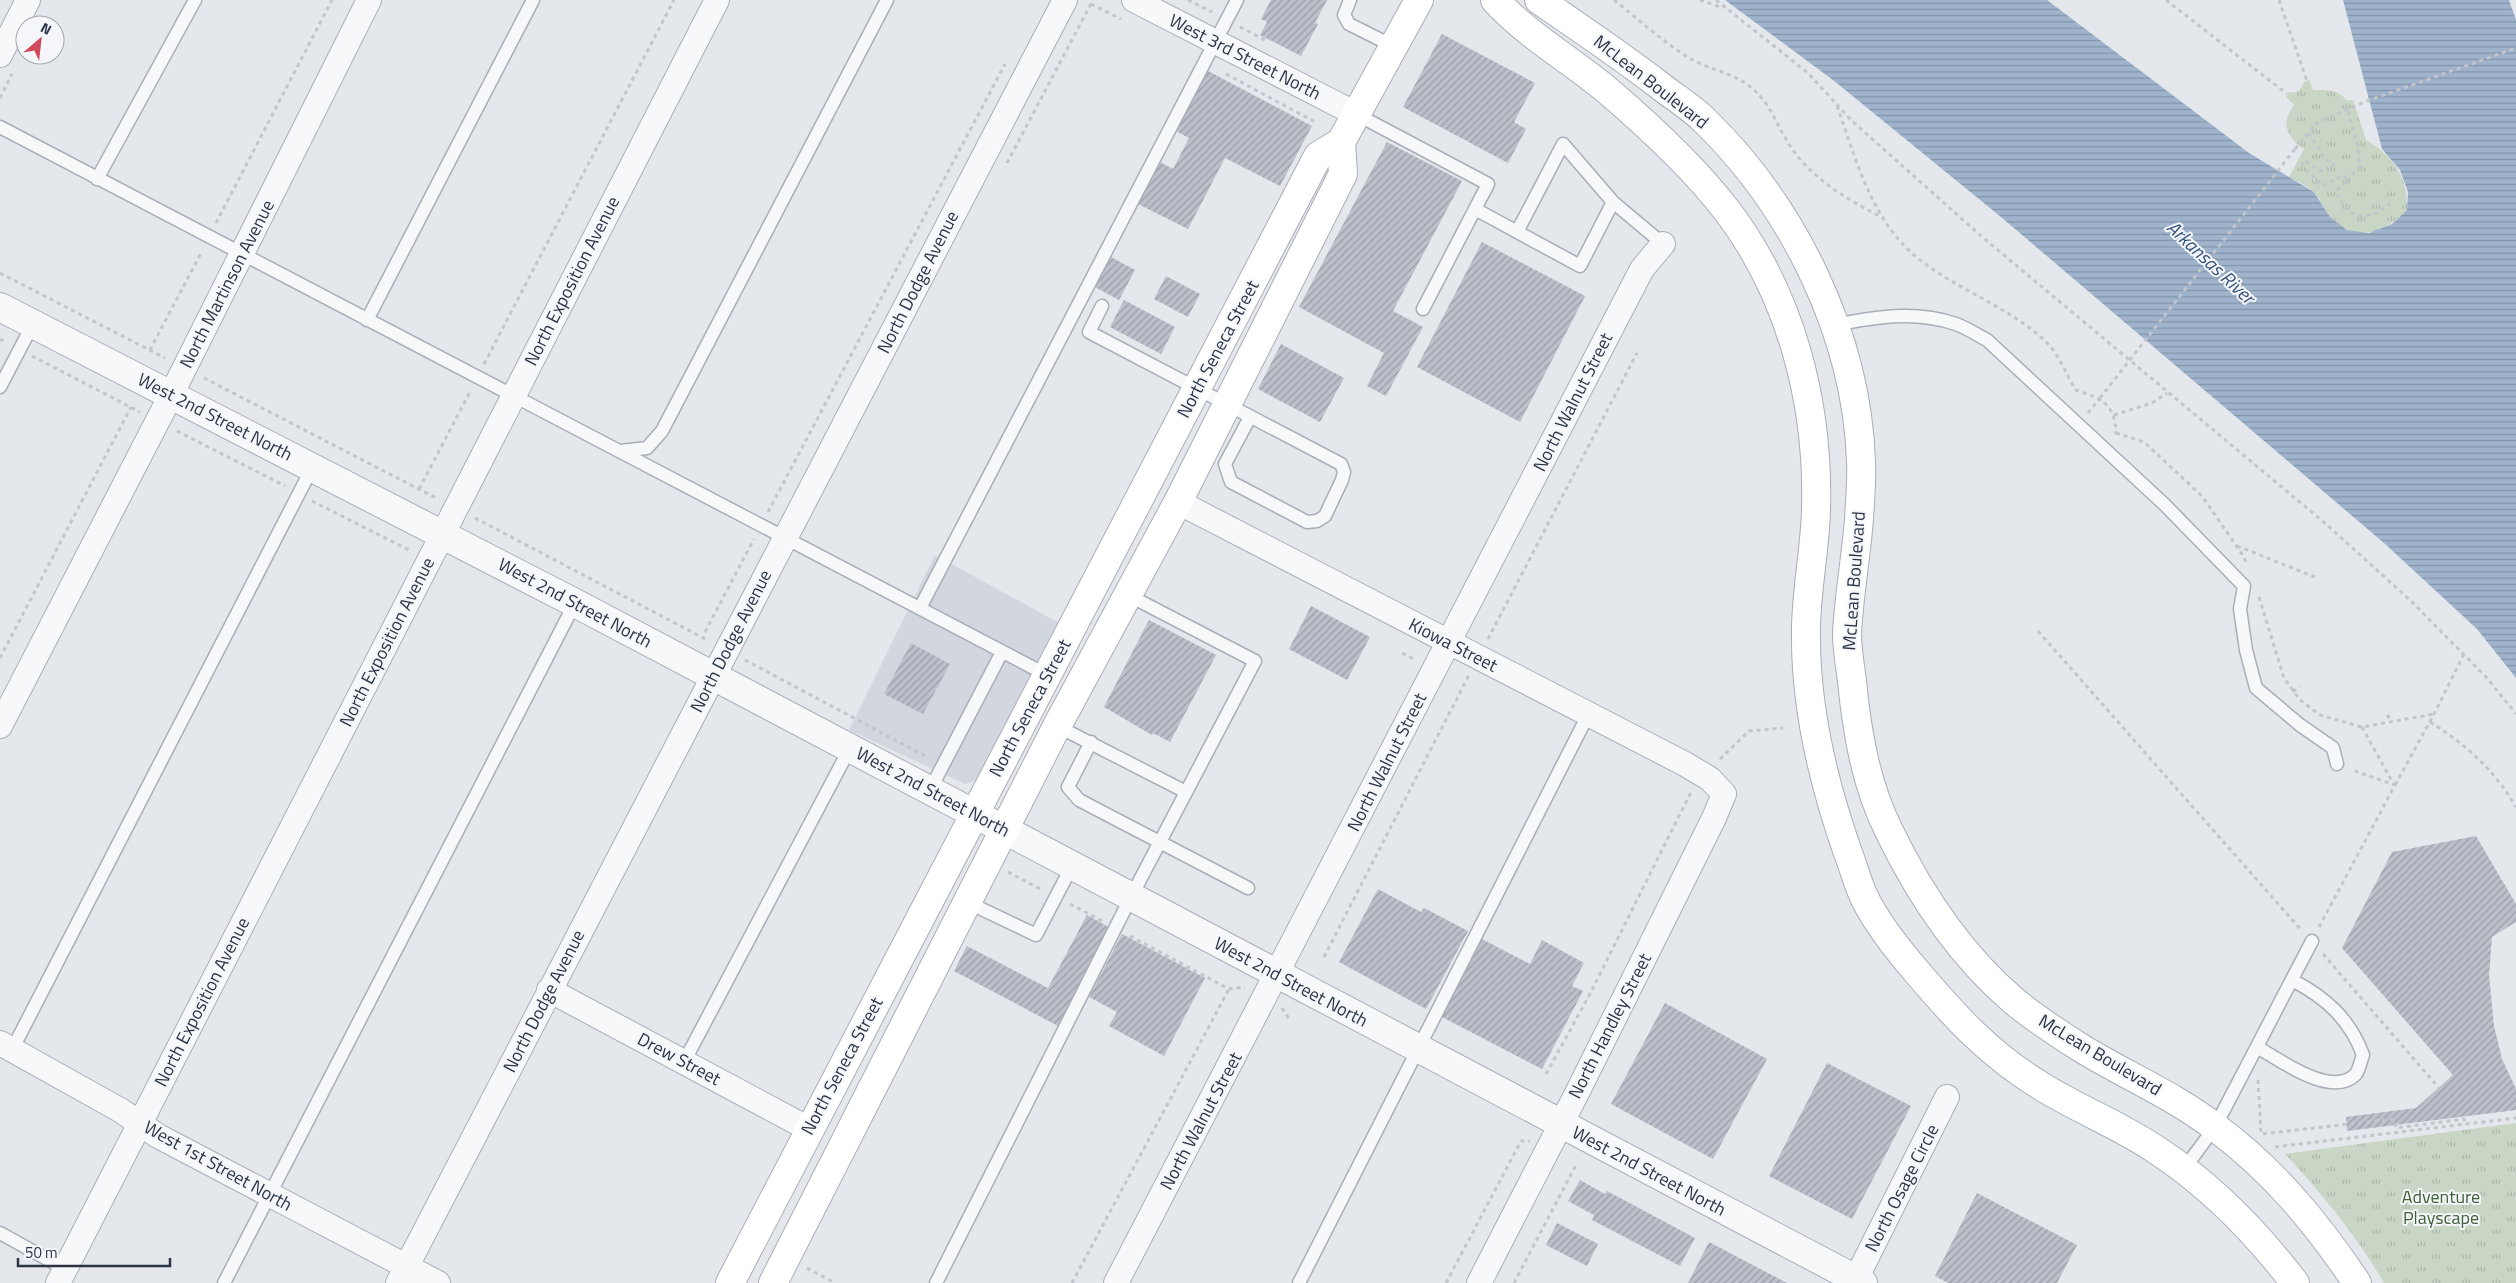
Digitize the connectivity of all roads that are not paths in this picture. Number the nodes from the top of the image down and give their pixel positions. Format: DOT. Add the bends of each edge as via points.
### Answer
graph roads {
  1 [pos="28,0"];
  2 [pos="195,0"];
  3 [pos="369,0"];
  4 [pos="533,0"];
  5 [pos="717,0"];
  6 [pos="887,0"];
  7 [pos="1064,0"];
  8 [pos="1134,0"];
  9 [pos="1237,0"];
  10 [pos="1350,0"];
  11 [pos="1419,0"];
  12 [pos="1495,0"];
  13 [pos="1540,0"];
  14 [pos="1215,42"];
  15 [pos="1394,46"];
  16 [pos="0,54"];
  17 [pos="1356,114"];
  18 [pos="0,127"];
  19 [pos="1341,142"];
  20 [pos="97,179"];
  21 [pos="1613,202"];
  22 [pos="1475,209"];
  23 [pos="1517,232"];
  24 [pos="1662,244"];
  25 [pos="242,255"];
  26 [pos="1102,306"];
  27 [pos="0,307"];
  28 [pos="1423,309"];
  29 [pos="367,320"];
  30 [pos="33,324"];
  31 [pos="1834,325"];
  32 [pos="0,387"];
  33 [pos="1197,389"];
  34 [pos="171,395"];
  35 [pos="513,396"];
  36 [pos="1238,411"];
  37 [pos="621,451"];
  38 [pos="312,468"];
  39 [pos="1178,502"];
  40 [pos="442,534"];
  41 [pos="785,538"];
  42 [pos="1128,595"];
  43 [pos="575,603"];
  44 [pos="920,608"];
  45 [pos="1448,642"];
  46 [pos="1002,652"];
  47 [pos="1047,675"];
  48 [pos="713,676"];
  49 [pos="1588,715"];
  50 [pos="0,726"];
  51 [pos="1057,726"];
  52 [pos="1091,742"];
  53 [pos="850,748"];
  54 [pos="2337,764"];
  55 [pos="930,790"];
  56 [pos="1186,792"];
  57 [pos="1724,794"];
  58 [pos="974,814"];
  59 [pos="1004,830"];
  60 [pos="1159,842"];
  61 [pos="1072,866"];
  62 [pos="1248,888"];
  63 [pos="1130,897"];
  64 [pos="967,902"];
  65 [pos="2312,941"];
  66 [pos="1278,974"];
  67 [pos="2292,980"];
  68 [pos="549,990"];
  69 [pos="6,1046"];
  70 [pos="2257,1047"];
  71 [pos="1418,1049"];
  72 [pos="684,1062"];
  73 [pos="1947,1097"];
  74 [pos="139,1123"];
  75 [pos="1561,1124"];
  76 [pos="2215,1127"];
  77 [pos="809,1129"];
  78 [pos="2184,1169"];
  79 [pos="270,1194"];
  80 [pos="0,1233"];
  81 [pos="402,1275"];
  82 [pos="62,1276"];
  83 [pos="738,1280"];
  84 [pos="1858,1282"];
  85 [pos="224,1283"];
  86 [pos="438,1283"];
  87 [pos="773,1283"];
  88 [pos="936,1283"];
  89 [pos="1116,1283"];
  90 [pos="1299,1283"];
  91 [pos="1479,1283"];
  92 [pos="2295,1283"];
  93 [pos="2357,1283"];
  1 -- 16 [label="street"];
  2 -- 20 [label="lane"];
  3 -- 25 [label="street, North Martinson Avenue"];
  4 -- 29 [label="lane"];
  5 -- 35 [label="street, North Exposition Avenue"];
  6 -- 37 [label="lane" via="662,431 647,448"];
  7 -- 41 [label="street, North Dodge Avenue"];
  8 -- 14 [label="street, West 3rd Street North"];
  9 -- 14 [label="lane"];
  10 -- 15 [label="lane" via="1344,15 1349,24"];
  11 -- 15 [label="main road"];
  12 -- 78 [label="main road, McLean Boulevard" via="1511,18 1608,91 1671,148 1728,212 1786,314 1806,385 1815,440 1816,512 1806,631 1816,748 1839,828 1865,899 1898,949 1945,1006 1988,1049 2043,1087 2147,1144"];
  13 -- 31 [label="main road, McLean Boulevard" via="1616,52 1701,117 1735,152 1774,202 1806,259"];
  14 -- 17 [label="street, West 3rd Street North"];
  14 -- 44 [label="lane"];
  15 -- 17 [label="main road"];
  17 -- 19 [label="main road"];
  17 -- 22 [label="lane" via="1488,184"];
  18 -- 20 [label="lane"];
  19 -- 33 [label="main road, North Seneca Street" via="1318,156"];
  19 -- 36 [label="main road, North Seneca Street" via="1343,174"];
  20 -- 25 [label="lane"];
  21 -- 23 [label="lane" via="1580,266"];
  21 -- 23 [label="lane" via="1564,144"];
  21 -- 24 [label="lane"];
  22 -- 23 [label="lane"];
  22 -- 28 [label="lane"];
  24 -- 45 [label="street, North Walnut Street" via="1642,269"];
  25 -- 29 [label="lane"];
  25 -- 34 [label="street, North Martinson Avenue"];
  26 -- 33 [label="lane" via="1089,332"];
  27 -- 30 [label="street, West 2nd Street North"];
  29 -- 35 [label="lane"];
  30 -- 32 [label="lane"];
  30 -- 34 [label="street, West 2nd Street North"];
  31 -- 54 [label="lane" via="1879,317 1918,315 1957,324 1987,340 2165,505 2244,586 2240,609 2256,688 2333,748"];
  31 -- 76 [label="main road, McLean Boulevard" via="1856,413 1861,462 1847,636 1862,754 1887,828 1925,900 1971,958 2015,1002 2083,1049 2166,1094"];
  33 -- 36 [label="lane"];
  33 -- 47 [label="main road, North Seneca Street"];
  34 -- 38 [label="street, West 2nd Street North"];
  34 -- 50 [label="street, North Martinson Avenue"];
  35 -- 37 [label="lane"];
  35 -- 40 [label="street, North Exposition Avenue"];
  36 -- 36 [label="lane" via="1341,464 1342,480 1325,516 1318,521 1307,522 1231,482 1225,464"];
  36 -- 39 [label="main road, North Seneca Street"];
  37 -- 41 [label="lane"];
  38 -- 40 [label="street, West 2nd Street North"];
  38 -- 69 [label="lane"];
  39 -- 42 [label="main road, North Seneca Street"];
  39 -- 45 [label="street, Kiowa Street"];
  40 -- 43 [label="street, West 2nd Street North"];
  40 -- 74 [label="street, North Exposition Avenue"];
  41 -- 44 [label="lane"];
  41 -- 48 [label="street, North Dodge Avenue"];
  42 -- 51 [label="main road, North Seneca Street"];
  42 -- 56 [label="lane" via="1255,661"];
  43 -- 48 [label="street, West 2nd Street North"];
  43 -- 79 [label="lane"];
  44 -- 46 [label="lane"];
  45 -- 49 [label="street, Kiowa Street"];
  45 -- 66 [label="street, North Walnut Street"];
  46 -- 47 [label="lane"];
  46 -- 55 [label="lane"];
  47 -- 58 [label="main road, North Seneca Street"];
  48 -- 53 [label="street, West 2nd Street North"];
  48 -- 68 [label="street, North Dodge Avenue"];
  49 -- 57 [label="street, Kiowa Street" via="1685,764 1705,776"];
  49 -- 71 [label="lane"];
  51 -- 52 [label="lane"];
  51 -- 59 [label="main road, North Seneca Street"];
  52 -- 56 [label="lane"];
  52 -- 60 [label="lane" via="1068,787 1078,800"];
  53 -- 55 [label="street, West 2nd Street North"];
  53 -- 72 [label="lane"];
  55 -- 58 [label="street, West 2nd Street North"];
  56 -- 60 [label="lane"];
  57 -- 75 [label="street, North Handley Street"];
  58 -- 59 [label="street, West 2nd Street North"];
  58 -- 77 [label="main road, North Seneca Street"];
  59 -- 61 [label="street, West 2nd Street North"];
  59 -- 64 [label="main road, North Seneca Street"];
  60 -- 62 [label="lane"];
  60 -- 63 [label="lane"];
  61 -- 63 [label="street, West 2nd Street North"];
  61 -- 64 [label="lane" via="1036,935"];
  63 -- 66 [label="street, West 2nd Street North"];
  63 -- 88 [label="lane"];
  64 -- 87 [label="main road, North Seneca Street"];
  65 -- 67 [label="lane"];
  66 -- 71 [label="street, West 2nd Street North"];
  66 -- 89 [label="street, North Walnut Street"];
  67 -- 70 [label="lane"];
  67 -- 70 [label="lane" via="2317,993 2356,1036 2363,1055 2356,1074 2337,1084 2319,1081"];
  68 -- 72 [label="street, Drew Street"];
  68 -- 81 [label="street, North Dodge Avenue"];
  69 -- 74 [label="street, West 1st Street North"];
  70 -- 76 [label="lane"];
  71 -- 75 [label="street, West 2nd Street North"];
  71 -- 90 [label="lane"];
  72 -- 77 [label="street, Drew Street"];
  73 -- 84 [label="street, North Osage Circle"];
  74 -- 79 [label="street, West 1st Street North"];
  74 -- 82 [label="street, North Exposition Avenue"];
  75 -- 84 [label="street, West 2nd Street North"];
  75 -- 91 [label="street, North Handley Street"];
  76 -- 78 [label="lane"];
  76 -- 93 [label="main road, McLean Boulevard" via="2280,1182 2330,1243"];
  77 -- 83 [label="main road, North Seneca Street"];
  78 -- 92 [label="main road, McLean Boulevard" via="2270,1250"];
  79 -- 81 [label="street, West 1st Street North"];
  79 -- 85 [label="lane"];
  80 -- 82 [label="lane"];
  81 -- 86 [label="street, West 1st Street North"];
}
